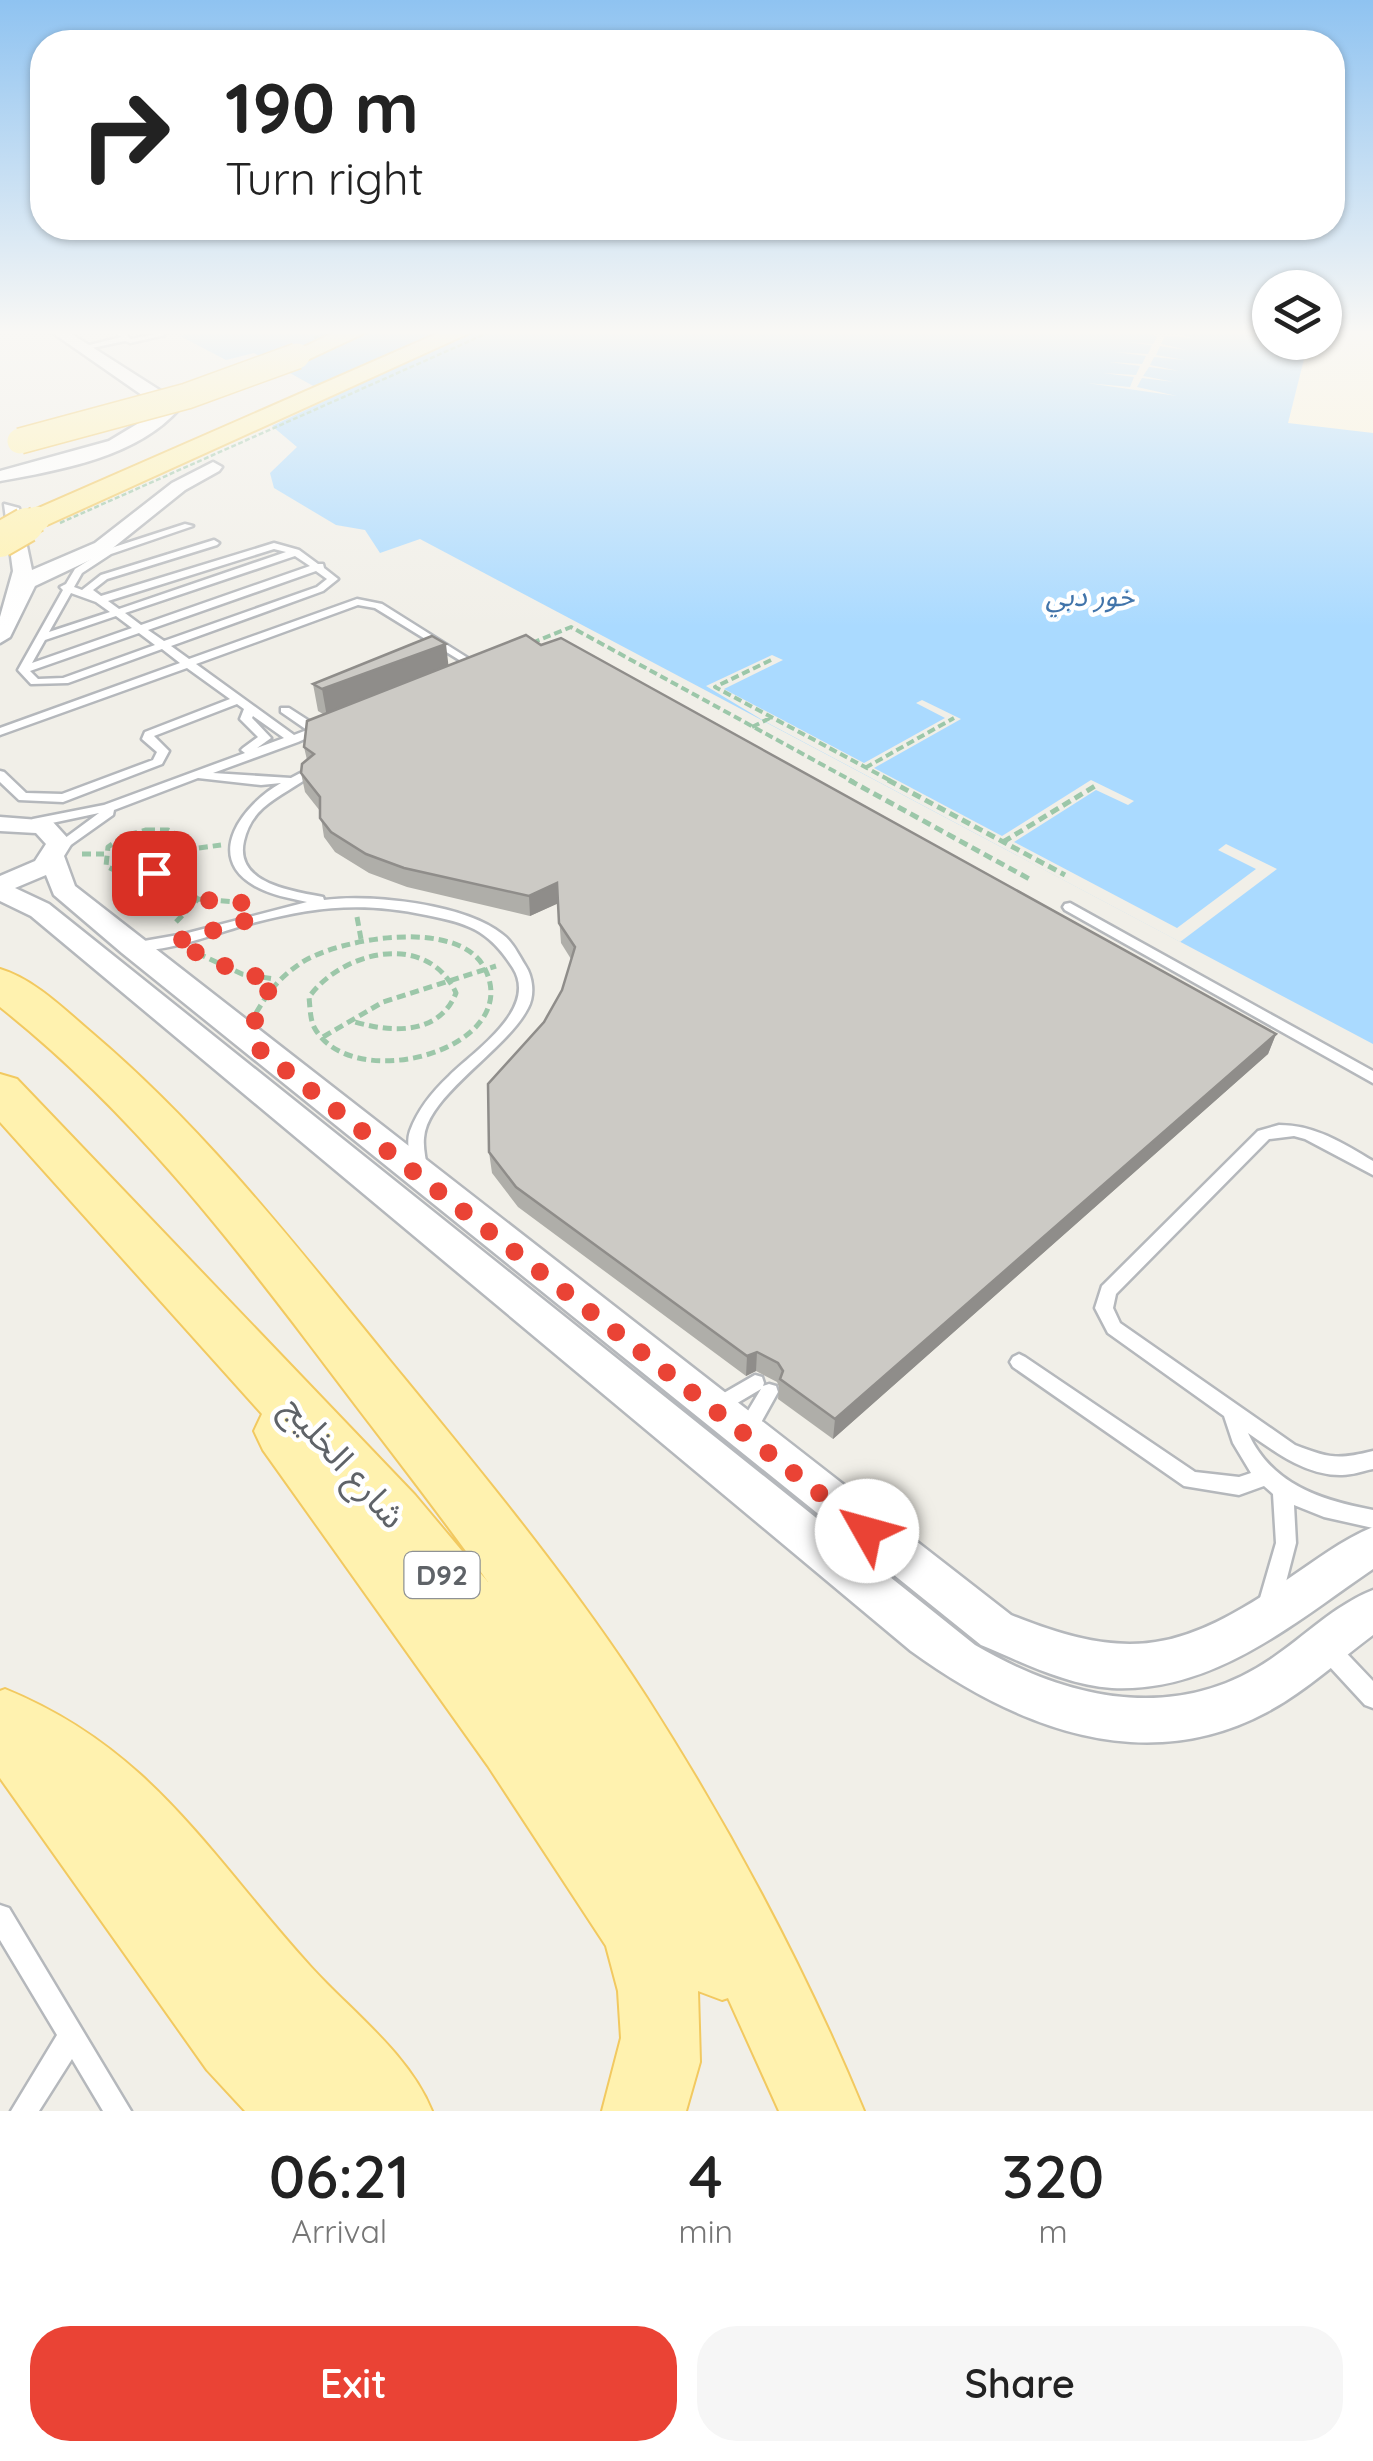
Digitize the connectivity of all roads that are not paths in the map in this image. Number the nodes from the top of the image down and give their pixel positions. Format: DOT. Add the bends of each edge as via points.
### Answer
graph roads {
  1 [pos="59,430"];
  2 [pos="159,430"];
  3 [pos="217,430"];
  4 [pos="10,443"];
  5 [pos="117,446"];
  6 [pos="213,467"];
  7 [pos="14,508"];
  8 [pos="188,526"];
  9 [pos="214,543"];
  10 [pos="296,552"];
  11 [pos="85,556"];
  12 [pos="320,566"];
  13 [pos="21,588"];
  14 [pos="65,588"];
  15 [pos="100,600"];
  16 [pos="117,613"];
  17 [pos="139,628"];
  18 [pos="0,636"];
  19 [pos="44,637"];
  20 [pos="162,645"];
  21 [pos="187,663"];
  22 [pos="23,670"];
  23 [pos="454,677"];
  24 [pos="238,700"];
  25 [pos="250,709"];
  26 [pos="286,710"];
  27 [pos="334,724"];
  28 [pos="316,731"];
  29 [pos="0,732"];
  30 [pos="294,740"];
  31 [pos="218,766"];
  32 [pos="308,771"];
  33 [pos="196,774"];
  34 [pos="0,775"];
  35 [pos="130,800"];
  36 [pos="13,821"];
  37 [pos="56,854"];
  38 [pos="0,888"];
  39 [pos="337,902"];
  40 [pos="1070,907"];
  41 [pos="132,947"];
  42 [pos="0,984"];
  43 [pos="1373,1078"];
  44 [pos="0,1091"];
  45 [pos="1373,1169"];
  46 [pos="424,1182"];
  47 [pos="235,1343"];
  48 [pos="1019,1362"];
  49 [pos="713,1408"];
  50 [pos="1232,1411"];
  51 [pos="745,1435"];
  52 [pos="1373,1460"];
  53 [pos="1266,1477"];
  54 [pos="1283,1492"];
  55 [pos="1373,1519"];
  56 [pos="1373,1546"];
  57 [pos="1373,1610"];
  58 [pos="1266,1614"];
  59 [pos="1322,1643"];
  60 [pos="1373,1697"];
  61 [pos="2,1721"];
  62 [pos="0,1917"];
  63 [pos="70,2038"];
  64 [pos="112,2108"];
  65 [pos="24,2111"];
  66 [pos="302,2111"];
  67 [pos="390,2111"];
  68 [pos="644,2111"];
  69 [pos="820,2111"];
  1 -- 4 [label="main road, bridge"];
  2 -- 5 [label="street"];
  3 -- 7 [label="main road"];
  5 -- 7 [label="street"];
  5 -- 7 [label="street"];
  6 -- 11 [label="street" via="175,486 141,521"];
  7 -- 11 [label="street" via="41,554"];
  7 -- 13 [label="street"];
  8 -- 14 [label="lane" via="101,556"];
  9 -- 15 [label="lane" via="95,581 87,590"];
  10 -- 12 [label="lane"];
  10 -- 15 [label="lane" via="264,547"];
  10 -- 16 [label="lane"];
  11 -- 13 [label="street"];
  12 -- 17 [label="lane"];
  12 -- 20 [label="lane" via="333,577 325,587"];
  13 -- 18 [label="street"];
  14 -- 15 [label="lane"];
  14 -- 19 [label="lane"];
  15 -- 16 [label="lane"];
  16 -- 17 [label="lane"];
  16 -- 19 [label="lane"];
  17 -- 20 [label="lane"];
  17 -- 22 [label="lane"];
  19 -- 22 [label="lane"];
  20 -- 21 [label="lane"];
  20 -- 22 [label="lane" via="57,682 35,682"];
  21 -- 23 [label="lane" via="365,602 468,664"];
  21 -- 24 [label="lane"];
  21 -- 29 [label="lane"];
  24 -- 25 [label="lane"];
  24 -- 34 [label="lane" via="150,734 163,752 158,762 63,798 30,800"];
  25 -- 30 [label="lane"];
  25 -- 31 [label="lane" via="246,719 265,738"];
  26 -- 28 [label="lane"];
  27 -- 28 [label="lane"];
  28 -- 30 [label="lane"];
  30 -- 31 [label="lane"];
  31 -- 32 [label="lane"];
  31 -- 33 [label="lane"];
  32 -- 33 [label="lane" via="261,781"];
  32 -- 39 [label="lane" via="254,804 234,843 239,861 275,890"];
  33 -- 35 [label="lane"];
  35 -- 36 [label="lane"];
  35 -- 37 [label="lane"];
  36 -- 37 [label="street" via="52,830"];
  37 -- 38 [label="street" via="35,873"];
  37 -- 41 [label="street" via="63,889"];
  38 -- 59 [label="street" via="40,910 926,1636 1005,1690 1098,1719 1192,1718 1270,1686"];
  39 -- 41 [label="lane"];
  39 -- 46 [label="lane" via="408,906 460,920 502,940 526,981 509,1030 435,1095 422,1115 416,1160"];
  40 -- 43 [label="lane"];
  41 -- 46 [label="street"];
  42 -- 69 [label="main road" via="134,1095 206,1171 534,1590 707,1874"];
  44 -- 47 [label="main road, شارع الخليج / D92"];
  45 -- 50 [label="lane" via="1302,1130 1264,1135 1108,1291 1104,1308 1114,1328"];
  46 -- 49 [label="street"];
  47 -- 68 [label="main road" via="313,1475 513,1741 634,1919 664,2013 664,2049"];
  47 -- 69 [label="main road, شارع الخليج / D92" via="393,1515 550,1712"];
  48 -- 53 [label="lane" via="1191,1480 1240,1486"];
  49 -- 51 [label="street"];
  49 -- 51 [label="lane" via="762,1387"];
  50 -- 52 [label="lane" via="1306,1460 1344,1467"];
  50 -- 53 [label="lane" via="1242,1444"];
  51 -- 58 [label="street" via="958,1603 1038,1651 1083,1664 1172,1665 1211,1652"];
  53 -- 54 [label="lane"];
  54 -- 55 [label="lane"];
  54 -- 58 [label="lane" via="1284,1561"];
  56 -- 58 [label="street"];
  57 -- 59 [label="street"];
  59 -- 60 [label="lane"];
  61 -- 66 [label="main road" via="236,2041"];
  61 -- 67 [label="main road" via="82,1767 150,1828 232,1936"];
  62 -- 63 [label="lane"];
  63 -- 64 [label="lane"];
  63 -- 65 [label="lane"];
}
